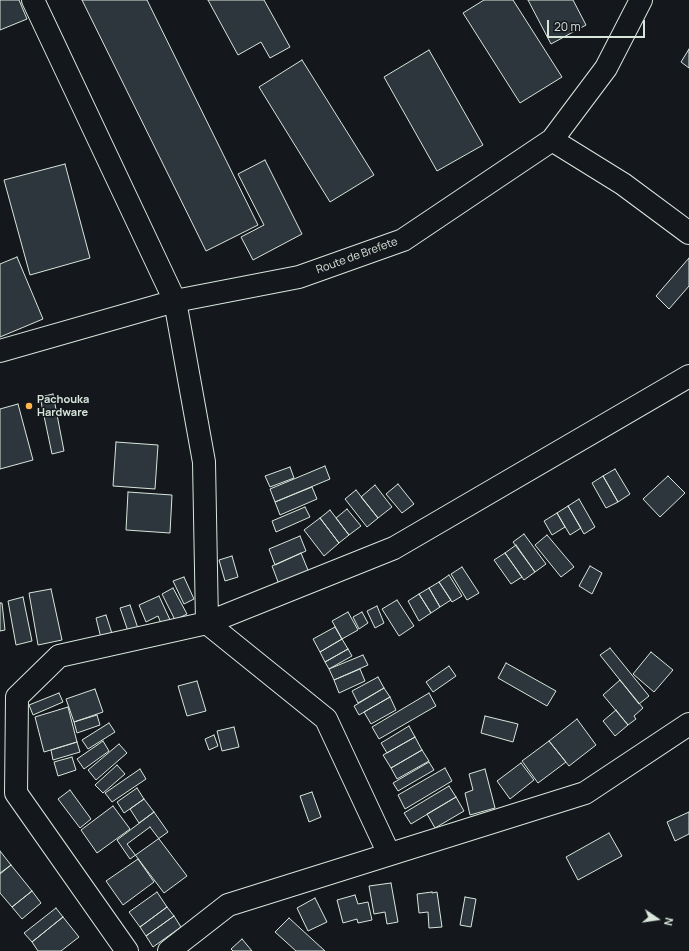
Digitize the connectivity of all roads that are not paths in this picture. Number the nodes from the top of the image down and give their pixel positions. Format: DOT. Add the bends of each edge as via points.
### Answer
graph roads {
  1 [pos="33,0"];
  2 [pos="641,0"];
  3 [pos="552,140"];
  4 [pos="689,233"];
  5 [pos="175,301"];
  6 [pos="0,351"];
  7 [pos="689,376"];
  8 [pos="206,623"];
  9 [pos="689,724"];
  10 [pos="389,854"];
  11 [pos="127,951"];
  12 [pos="169,951"];
  1 -- 5 [label="street"];
  2 -- 3 [label="street, Route de Brefete" via="606,68"];
  3 -- 4 [label="street" via="623,184"];
  3 -- 5 [label="street, Route de Brefete" via="403,240 298,277"];
  5 -- 6 [label="street, Route de Brefete"];
  5 -- 8 [label="street" via="204,462"];
  7 -- 8 [label="street" via="394,548"];
  8 -- 10 [label="street" via="326,719"];
  8 -- 11 [label="street" via="59,656 17,697 16,793"];
  9 -- 10 [label="street" via="585,793"];
  10 -- 12 [label="street" via="228,905"];
}
